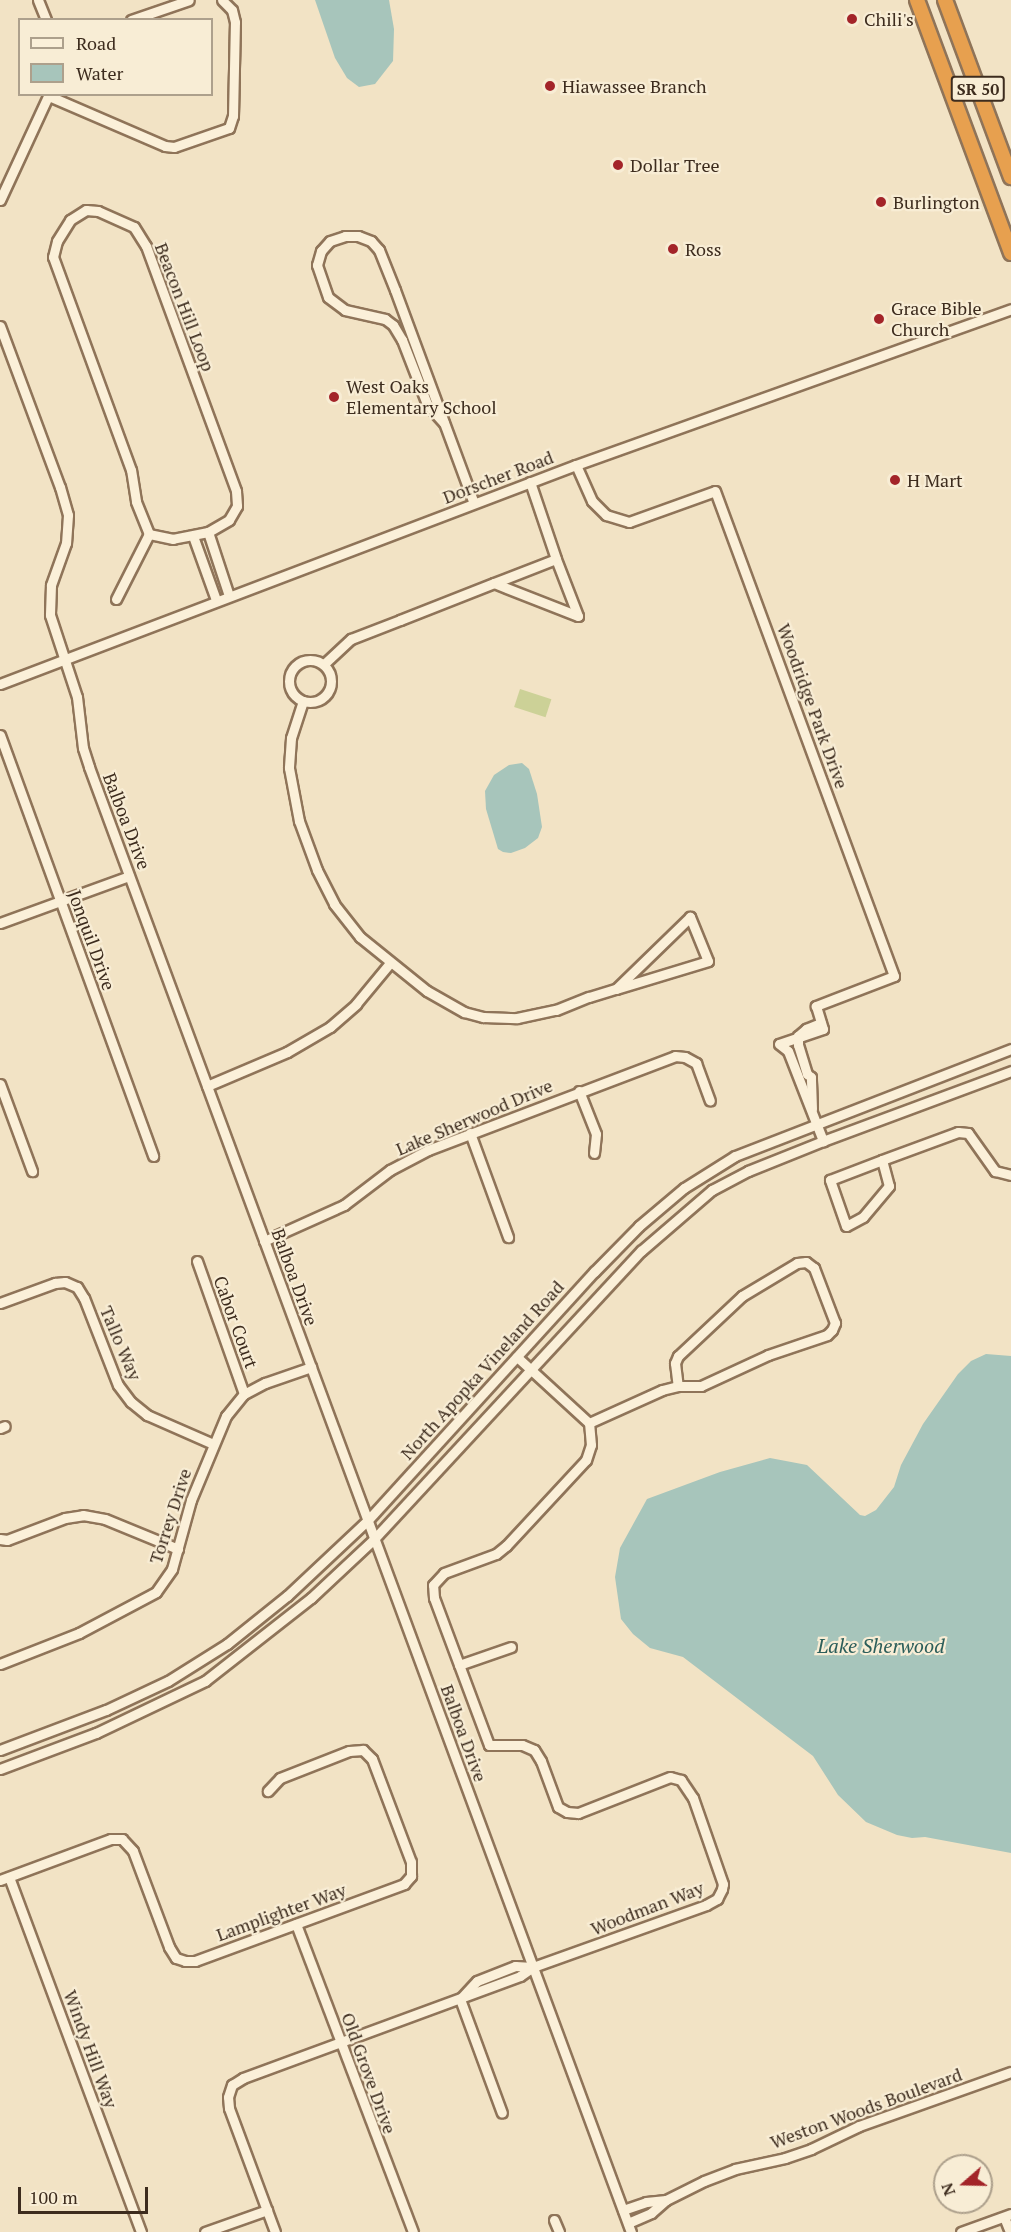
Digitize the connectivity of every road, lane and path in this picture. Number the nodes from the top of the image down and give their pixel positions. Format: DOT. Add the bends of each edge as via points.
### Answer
graph roads {
  1 [pos="38,0"];
  2 [pos="189,0"];
  3 [pos="222,0"];
  4 [pos="917,0"];
  5 [pos="945,0"];
  6 [pos="45,18"];
  7 [pos="138,18"];
  8 [pos="49,96"];
  9 [pos="51,96"];
  10 [pos="1011,177"];
  11 [pos="0,200"];
  12 [pos="1011,253"];
  13 [pos="1011,309"];
  14 [pos="0,326"];
  15 [pos="444,423"];
  16 [pos="576,465"];
  17 [pos="530,482"];
  18 [pos="474,503"];
  19 [pos="208,532"];
  20 [pos="149,534"];
  21 [pos="193,536"];
  22 [pos="556,559"];
  23 [pos="494,583"];
  24 [pos="229,596"];
  25 [pos="116,599"];
  26 [pos="216,600"];
  27 [pos="64,660"];
  28 [pos="324,664"];
  29 [pos="0,684"];
  30 [pos="303,701"];
  31 [pos="0,735"];
  32 [pos="129,876"];
  33 [pos="60,901"];
  34 [pos="0,923"];
  35 [pos="390,963"];
  36 [pos="616,989"];
  37 [pos="798,1036"];
  38 [pos="1011,1049"];
  39 [pos="1011,1071"];
  40 [pos="0,1084"];
  41 [pos="207,1086"];
  42 [pos="579,1091"];
  43 [pos="710,1101"];
  44 [pos="812,1110"];
  45 [pos="817,1124"];
  46 [pos="470,1133"];
  47 [pos="823,1141"];
  48 [pos="594,1153"];
  49 [pos="153,1156"];
  50 [pos="882,1160"];
  51 [pos="32,1171"];
  52 [pos="1011,1175"];
  53 [pos="508,1237"];
  54 [pos="264,1241"];
  55 [pos="197,1261"];
  56 [pos="0,1304"];
  57 [pos="516,1357"];
  58 [pos="311,1367"];
  59 [pos="531,1368"];
  60 [pos="678,1386"];
  61 [pos="244,1394"];
  62 [pos="589,1423"];
  63 [pos="213,1444"];
  64 [pos="368,1520"];
  65 [pos="0,1539"];
  66 [pos="374,1539"];
  67 [pos="178,1549"];
  68 [pos="511,1647"];
  69 [pos="0,1664"];
  70 [pos="459,1665"];
  71 [pos="0,1750"];
  72 [pos="0,1769"];
  73 [pos="268,1791"];
  74 [pos="5,1878"];
  75 [pos="297,1924"];
  76 [pos="533,1967"];
  77 [pos="460,1999"];
  78 [pos="340,2042"];
  79 [pos="1011,2072"];
  80 [pos="502,2113"];
  81 [pos="666,2200"];
  82 [pos="267,2210"];
  83 [pos="623,2210"];
  84 [pos="1008,2215"];
  85 [pos="554,2220"];
  86 [pos="629,2227"];
  87 [pos="141,2232"];
  88 [pos="205,2232"];
  89 [pos="275,2232"];
  90 [pos="413,2232"];
  91 [pos="558,2232"];
  92 [pos="962,2232"];
  93 [pos="1010,2232"];
  1 -- 6 [label="street"];
  2 -- 7 [label="street"];
  3 -- 9 [label="street" via="232,10 235,22 233,117 229,128 174,147 165,146"];
  4 -- 12 [label="highway, SR 50"];
  5 -- 10 [label="highway, SR 50"];
  8 -- 11 [label="street"];
  13 -- 16 [label="street, Dorscher Road"];
  14 -- 27 [label="street, Balboa Drive" via="68,515 66,543 49,599"];
  15 -- 15 [label="street" via="379,250 371,241 358,236 330,242 321,251 317,265 327,297 345,310 384,319 393,325 427,404"];
  15 -- 18 [label="street"];
  16 -- 17 [label="street, Dorscher Road"];
  16 -- 37 [label="street, Woodridge Park Drive" via="592,501 606,515 629,522 715,491 894,976 816,1006 822,1026 806,1029"];
  17 -- 18 [label="street, Dorscher Road"];
  17 -- 22 [label="street"];
  18 -- 24 [label="street, Dorscher Road"];
  19 -- 20 [label="street, Beacon Hill Loop" via="229,520 237,506 236,490 146,246 134,227 98,211 86,210 70,220 57,241 53,257 130,470 136,501"];
  19 -- 21 [label="street, Beacon Hill Loop"];
  19 -- 24 [label="street"];
  20 -- 21 [label="street, Beacon Hill Loop" via="173,539"];
  20 -- 25 [label="street"];
  21 -- 26 [label="street"];
  22 -- 23 [label="street"];
  22 -- 23 [label="street" via="578,616"];
  23 -- 28 [label="street" via="351,639"];
  24 -- 26 [label="street, Dorscher Road"];
  26 -- 27 [label="street, Dorscher Road"];
  27 -- 29 [label="street, Dorscher Road"];
  27 -- 32 [label="street, Balboa Drive" via="77,697 89,767"];
  28 -- 30 [label="street" via="332,678 328,692 318,701"];
  28 -- 30 [label="street" via="304,660 291,671 292,692"];
  30 -- 35 [label="street" via="291,738 289,768 299,821 334,904 360,937"];
  31 -- 33 [label="street, Jonquil Drive"];
  32 -- 33 [label="street"];
  32 -- 41 [label="street, Balboa Drive"];
  33 -- 34 [label="street"];
  33 -- 49 [label="street, Jonquil Drive"];
  35 -- 36 [label="street" via="436,997 483,1017 517,1018 556,1010"];
  35 -- 41 [label="street" via="356,1004 330,1027 288,1052"];
  36 -- 36 [label="street" via="708,961 690,917 624,981"];
  37 -- 44 [label="street, Woodridge Park Drive" via="811,1077"];
  37 -- 44 [label="street, Woodridge Park Drive" via="779,1044 788,1051"];
  38 -- 45 [label="street, North Apopka Vineland Road"];
  39 -- 47 [label="street, North Apopka Vineland Road"];
  40 -- 51 [label="street"];
  41 -- 54 [label="street, Balboa Drive"];
  42 -- 43 [label="street, Lake Sherwood Drive" via="675,1056 696,1064"];
  42 -- 46 [label="street, Lake Sherwood Drive"];
  42 -- 48 [label="street" via="596,1134"];
  44 -- 45 [label="street, Woodridge Park Drive"];
  45 -- 47 [label="street, Woodridge Park Drive"];
  45 -- 57 [label="street, North Apopka Vineland Road" via="735,1156 684,1188 631,1234"];
  46 -- 53 [label="street"];
  46 -- 54 [label="street, Lake Sherwood Drive" via="390,1170 344,1205"];
  47 -- 59 [label="street, North Apopka Vineland Road" via="712,1190 641,1251"];
  50 -- 50 [label="street" via="890,1186 863,1217 846,1226 830,1180"];
  50 -- 52 [label="street" via="958,1132 968,1133 994,1171"];
  54 -- 58 [label="street, Balboa Drive"];
  55 -- 61 [label="street, Cabor Court"];
  56 -- 63 [label="street, Tallo Way" via="55,1284 65,1282 76,1287 84,1298 118,1385 131,1402 147,1415"];
  57 -- 59 [label="street"];
  57 -- 64 [label="street, North Apopka Vineland Road"];
  58 -- 61 [label="street, Torrey Drive"];
  58 -- 64 [label="street, Balboa Drive"];
  59 -- 62 [label="street"];
  59 -- 66 [label="street, North Apopka Vineland Road"];
  60 -- 60 [label="street" via="701,1386 768,1355 827,1335 835,1323 814,1268 806,1262 797,1263 742,1296 678,1356"];
  60 -- 62 [label="street"];
  61 -- 63 [label="street, Torrey Drive" via="226,1416"];
  62 -- 70 [label="street" via="591,1445 586,1460 506,1546 496,1554 444,1572 433,1585 434,1598"];
  63 -- 67 [label="street, Torrey Drive" via="191,1500"];
  64 -- 66 [label="street, Balboa Drive"];
  64 -- 71 [label="street, North Apopka Vineland Road" via="287,1596 217,1650 168,1681 106,1710"];
  65 -- 67 [label="street" via="83,1515 105,1519"];
  66 -- 72 [label="street, North Apopka Vineland Road" via="319,1592 205,1681 96,1733"];
  66 -- 76 [label="street, Balboa Drive"];
  67 -- 69 [label="street, Torrey Drive" via="172,1569 156,1592 116,1616"];
  68 -- 70 [label="street"];
  70 -- 76 [label="street, Woodman Way" via="489,1745 522,1745 534,1750 558,1807 567,1812 578,1813 670,1777 681,1780 693,1798 723,1884 717,1899 706,1905"];
  73 -- 75 [label="street, Lamplighter Way" via="280,1778 348,1751 363,1750 372,1759 411,1862 411,1876 404,1884"];
  74 -- 75 [label="street, Lamplighter Way" via="111,1839 122,1839 134,1851 176,1958 195,1961"];
  74 -- 87 [label="street, Windy Hill Way"];
  75 -- 78 [label="street, Old Grove Drive"];
  76 -- 77 [label="street, Woodman Way" via="515,1966 477,1981"];
  76 -- 83 [label="street, Balboa Drive"];
  77 -- 78 [label="street, Woodman Way"];
  77 -- 80 [label="street"];
  78 -- 82 [label="street, Woodman Way" via="232,2085 230,2108"];
  78 -- 90 [label="street, Old Grove Drive"];
  79 -- 81 [label="street, Weston Woods Boulevard" via="859,2126 803,2152 735,2169"];
  81 -- 83 [label="street, Weston Woods Boulevard"];
  81 -- 86 [label="street, Weston Woods Boulevard"];
  82 -- 88 [label="street"];
  82 -- 89 [label="street"];
  83 -- 86 [label="street, Balboa Drive"];
  84 -- 92 [label="street"];
  84 -- 93 [label="street"];
  85 -- 91 [label="street"];
}
